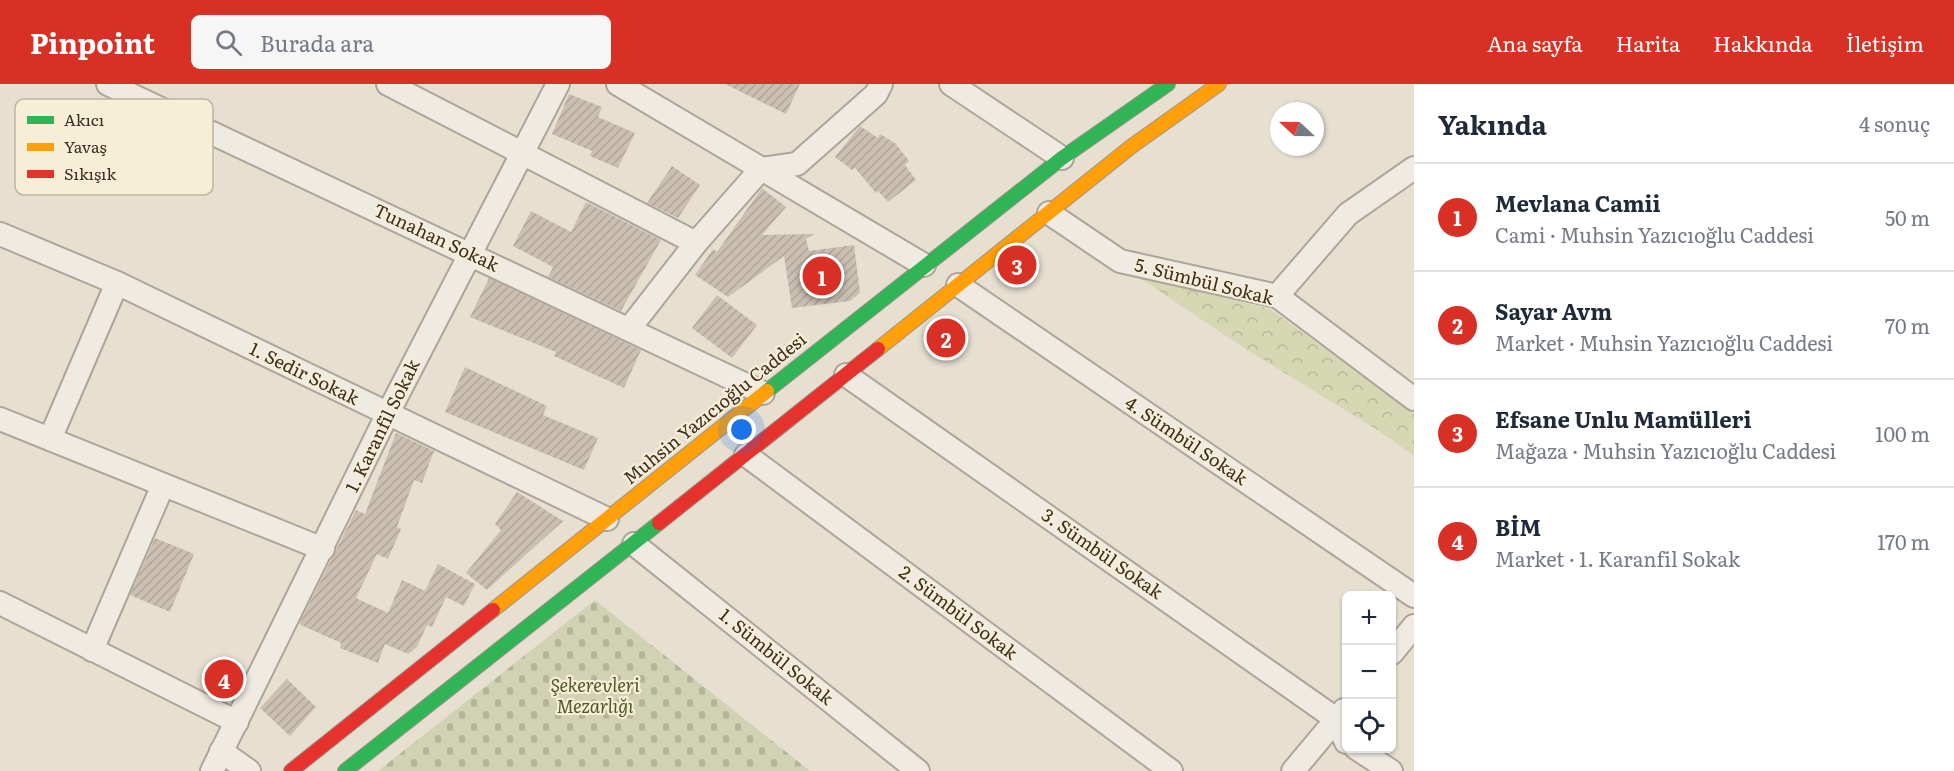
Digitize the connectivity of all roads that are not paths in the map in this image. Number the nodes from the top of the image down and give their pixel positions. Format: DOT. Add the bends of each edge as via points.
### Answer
graph roads {
  1 [pos="108,84"];
  2 [pos="387,84"];
  3 [pos="558,84"];
  4 [pos="618,84"];
  5 [pos="881,84"];
  6 [pos="951,84"];
  7 [pos="1168,84"];
  8 [pos="1219,84"];
  9 [pos="140,99"];
  10 [pos="213,133"];
  11 [pos="523,154"];
  12 [pos="1062,158"];
  13 [pos="1414,168"];
  14 [pos="761,169"];
  15 [pos="1048,213"];
  16 [pos="0,234"];
  17 [pos="696,243"];
  18 [pos="469,254"];
  19 [pos="924,265"];
  20 [pos="117,283"];
  21 [pos="958,285"];
  22 [pos="1277,296"];
  23 [pos="628,329"];
  24 [pos="846,375"];
  25 [pos="763,393"];
  26 [pos="1414,399"];
  27 [pos="387,415"];
  28 [pos="0,419"];
  29 [pos="50,440"];
  30 [pos="746,455"];
  31 [pos="163,485"];
  32 [pos="607,519"];
  33 [pos="634,544"];
  34 [pos="323,549"];
  35 [pos="1414,596"];
  36 [pos="0,603"];
  37 [pos="1414,626"];
  38 [pos="1396,648"];
  39 [pos="92,650"];
  40 [pos="1342,712"];
  41 [pos="237,722"];
  42 [pos="1364,753"];
  43 [pos="217,761"];
  44 [pos="249,771"];
  45 [pos="291,771"];
  46 [pos="345,771"];
  47 [pos="918,771"];
  48 [pos="1171,771"];
  49 [pos="1293,771"];
  50 [pos="1391,771"];
  1 -- 9 [label="street, Tunahan Sokak"];
  2 -- 11 [label="street"];
  3 -- 11 [label="street, 1. Karanfil Sokak"];
  4 -- 14 [label="street"];
  5 -- 14 [label="street" via="876,94 797,164"];
  6 -- 12 [label="street"];
  7 -- 12 [label="street, Muhsin Yazıcıoğlu Caddesi"];
  8 -- 15 [label="street"];
  10 -- 18 [label="street, Tunahan Sokak"];
  11 -- 17 [label="street"];
  11 -- 18 [label="street, 1. Karanfil Sokak"];
  12 -- 19 [label="street, Muhsin Yazıcıoğlu Caddesi"];
  13 -- 22 [label="street" via="1348,214"];
  14 -- 17 [label="street"];
  14 -- 19 [label="street"];
  15 -- 21 [label="street"];
  15 -- 22 [label="street, 5. Sümbül Sokak" via="1120,261"];
  16 -- 20 [label="street, 1. Sedir Sokak"];
  17 -- 23 [label="street"];
  18 -- 23 [label="street, Tunahan Sokak"];
  18 -- 27 [label="street, 1. Karanfil Sokak"];
  19 -- 21 [label="street"];
  19 -- 25 [label="street, Muhsin Yazıcıoğlu Caddesi"];
  20 -- 27 [label="street, 1. Sedir Sokak"];
  20 -- 29 [label="street"];
  21 -- 24 [label="street"];
  21 -- 35 [label="street, 4. Sümbül Sokak"];
  22 -- 26 [label="street, 5. Sümbül Sokak"];
  23 -- 25 [label="street, Tunahan Sokak"];
  24 -- 30 [label="street"];
  24 -- 40 [label="street, 3. Sümbül Sokak"];
  25 -- 32 [label="street, Muhsin Yazıcıoğlu Caddesi"];
  27 -- 32 [label="street, 1. Sedir Sokak"];
  27 -- 34 [label="street, 1. Karanfil Sokak"];
  28 -- 29 [label="street"];
  29 -- 31 [label="street"];
  30 -- 33 [label="street"];
  30 -- 48 [label="street, 2. Sümbül Sokak"];
  31 -- 34 [label="street"];
  31 -- 39 [label="street"];
  32 -- 33 [label="street"];
  32 -- 45 [label="street, Muhsin Yazıcıoğlu Caddesi"];
  33 -- 46 [label="street"];
  33 -- 47 [label="street, 1. Sümbül Sokak"];
  34 -- 41 [label="street, 1. Karanfil Sokak"];
  36 -- 39 [label="street"];
  37 -- 38 [label="street"];
  39 -- 41 [label="street"];
  40 -- 49 [label="street"];
  41 -- 43 [label="street, 1. Karanfil Sokak"];
  42 -- 50 [label="street"];
  43 -- 44 [label="street"];
}
